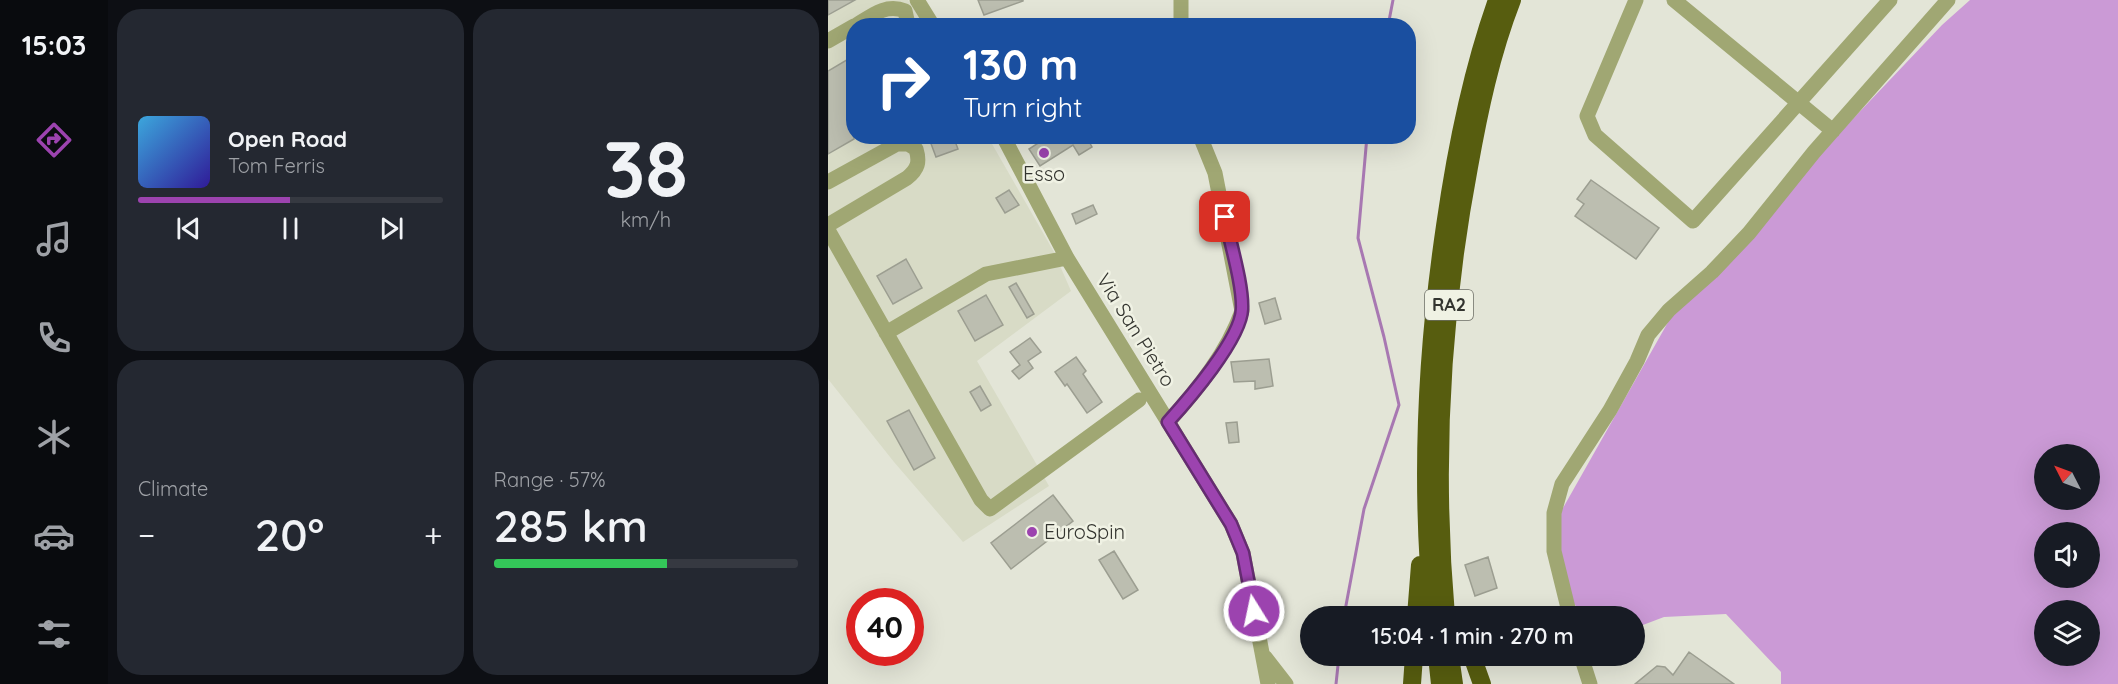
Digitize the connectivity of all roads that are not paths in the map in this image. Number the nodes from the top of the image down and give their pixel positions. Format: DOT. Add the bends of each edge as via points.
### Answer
graph roads {
  1 [pos="916,0"];
  2 [pos="1181,0"];
  3 [pos="1497,0"];
  4 [pos="1512,0"];
  5 [pos="1636,0"];
  6 [pos="1674,0"];
  7 [pos="1890,0"];
  8 [pos="1948,0"];
  9 [pos="870,18"];
  10 [pos="907,18"];
  11 [pos="928,18"];
  12 [pos="1181,18"];
  13 [pos="846,32"];
  14 [pos="828,41"];
  15 [pos="1798,103"];
  16 [pos="1833,131"];
  17 [pos="1008,144"];
  18 [pos="1203,144"];
  19 [pos="828,182"];
  20 [pos="828,225"];
  21 [pos="828,230"];
  22 [pos="1066,258"];
  23 [pos="886,333"];
  24 [pos="1139,400"];
  25 [pos="1168,422"];
  26 [pos="1440,489"];
  27 [pos="1427,512"];
  28 [pos="1417,606"];
  29 [pos="1432,606"];
  30 [pos="1445,606"];
  31 [pos="1458,606"];
  32 [pos="1568,606"];
  33 [pos="1263,659"];
  34 [pos="1413,666"];
  35 [pos="1438,666"];
  36 [pos="1451,666"];
  37 [pos="1476,666"];
  38 [pos="1584,666"];
  39 [pos="1255,684"];
  40 [pos="1268,684"];
  41 [pos="1286,684"];
  42 [pos="1412,684"];
  43 [pos="1440,684"];
  44 [pos="1454,684"];
  45 [pos="1482,684"];
  46 [pos="1590,684"];
  1 -- 11 [label="street"];
  2 -- 12 [label="street"];
  3 -- 27 [label="highway, RA2" via="1465,116 1436,286 1429,377"];
  4 -- 26 [label="highway, RA2" via="1478,117 1462,205 1449,298"];
  5 -- 15 [label="street" via="1587,116 1595,135 1693,221"];
  6 -- 15 [label="street"];
  7 -- 15 [label="street"];
  8 -- 16 [label="street"];
  9 -- 10 [label="street" via="894,7 905,11"];
  13 -- 14 [label="street"];
  15 -- 16 [label="street"];
  16 -- 32 [label="street" via="1749,233 1648,335 1610,410 1562,484 1554,513 1554,550"];
  17 -- 22 [label="street, Via San Pietro"];
  18 -- 25 [label="street" via="1215,173 1242,311 1235,330 1198,389"];
  19 -- 20 [label="street" via="897,144 916,149 920,159 907,178"];
  21 -- 23 [label="street"];
  22 -- 23 [label="street" via="986,274"];
  22 -- 25 [label="street, Via San Pietro"];
  23 -- 24 [label="street" via="981,500 990,509"];
  25 -- 33 [label="street, Via San Pietro" via="1231,524 1243,553"];
  26 -- 30 [label="highway, RA2"];
  26 -- 31 [label="highway"];
  27 -- 28 [label="highway"];
  27 -- 29 [label="highway, RA2"];
  33 -- 39 [label="street"];
  33 -- 40 [label="street, Via San Pietro"];
  33 -- 41 [label="street"];
  34 -- 42 [label="highway"];
  35 -- 43 [label="highway"];
  36 -- 44 [label="highway"];
  37 -- 45 [label="highway"];
  38 -- 46 [label="street"];
}
